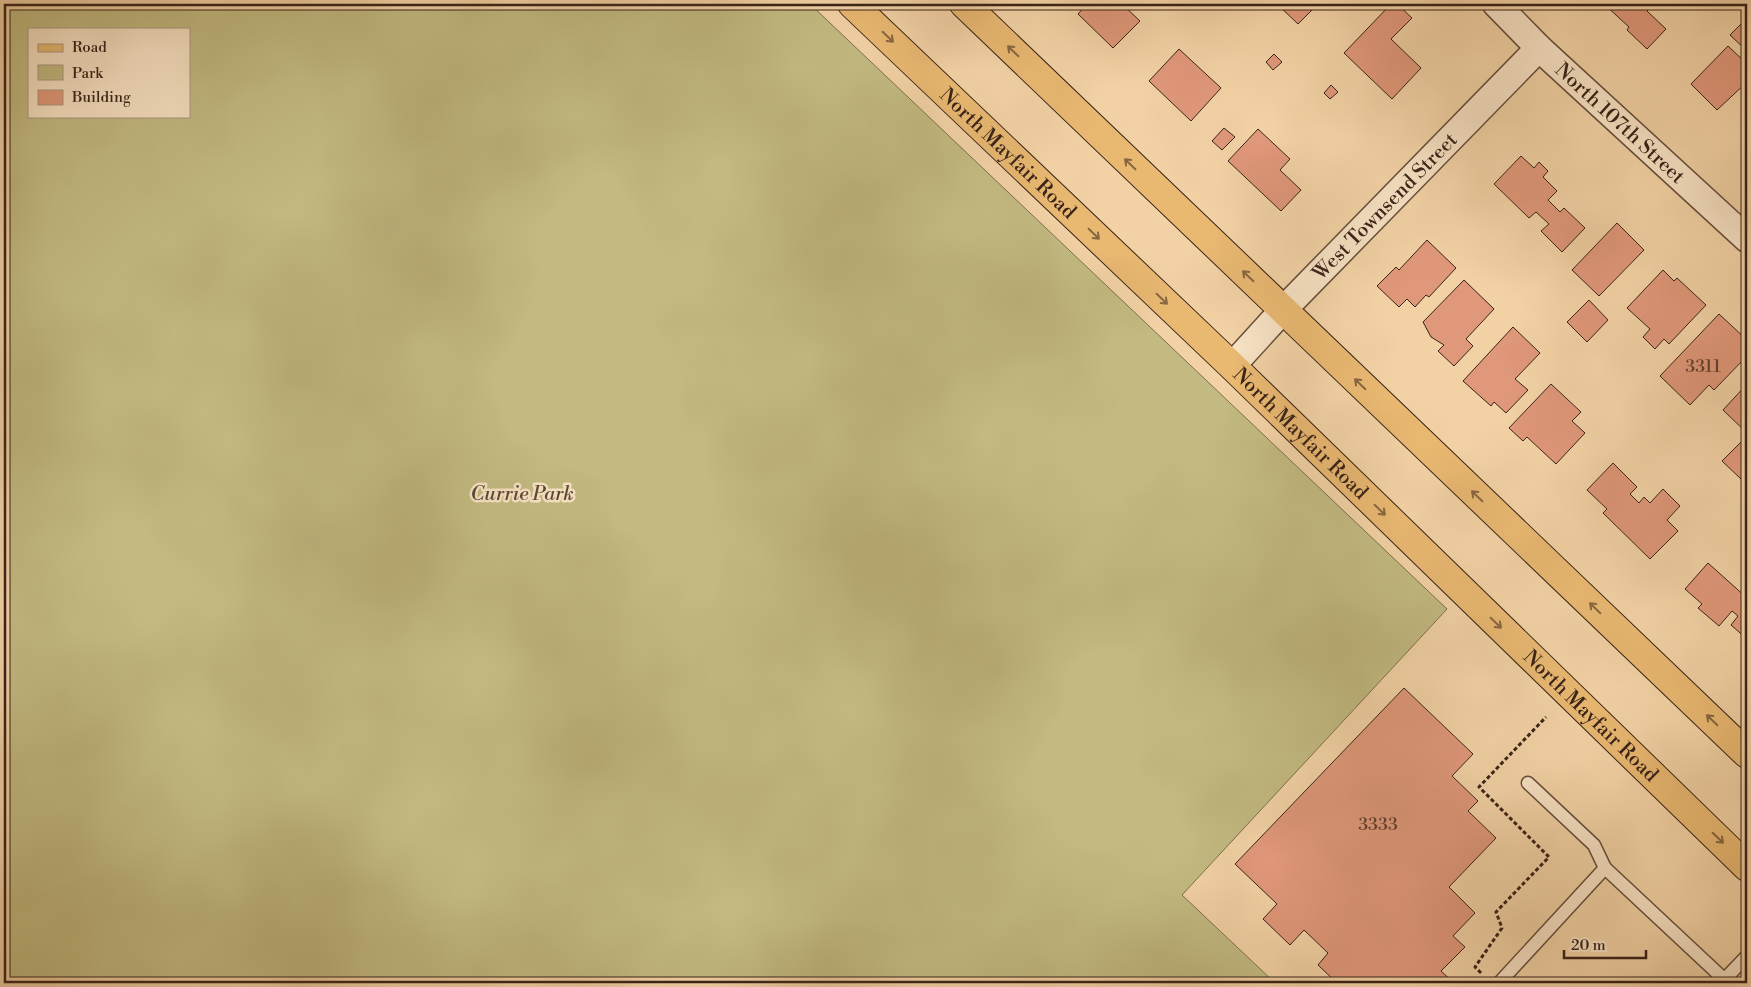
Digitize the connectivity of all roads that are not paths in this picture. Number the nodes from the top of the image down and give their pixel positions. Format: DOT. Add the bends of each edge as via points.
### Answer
graph roads {
  1 [pos="852,4"];
  2 [pos="964,4"];
  3 [pos="1496,4"];
  4 [pos="1540,48"];
  5 [pos="1747,239"];
  6 [pos="1283,310"];
  7 [pos="1232,366"];
  8 [pos="1747,754"];
  9 [pos="1528,783"];
  10 [pos="1747,867"];
  11 [pos="1605,868"];
  12 [pos="1747,956"];
  13 [pos="1726,982"];
  14 [pos="1499,983"];
  1 -- 7 [label="main road, North Mayfair Road, one-way"];
  6 -- 2 [label="main road, one-way"];
  3 -- 4 [label="street, North 107th Street"];
  4 -- 5 [label="street, North 107th Street"];
  4 -- 6 [label="street, West Townsend Street"];
  6 -- 7 [label="street, West Townsend Street"];
  8 -- 6 [label="main road, one-way"];
  7 -- 10 [label="main road, North Mayfair Road, one-way"];
  9 -- 11 [label="lane" via="1594,845"];
  11 -- 13 [label="lane"];
  11 -- 14 [label="lane"];
  12 -- 13 [label="lane"];
}
